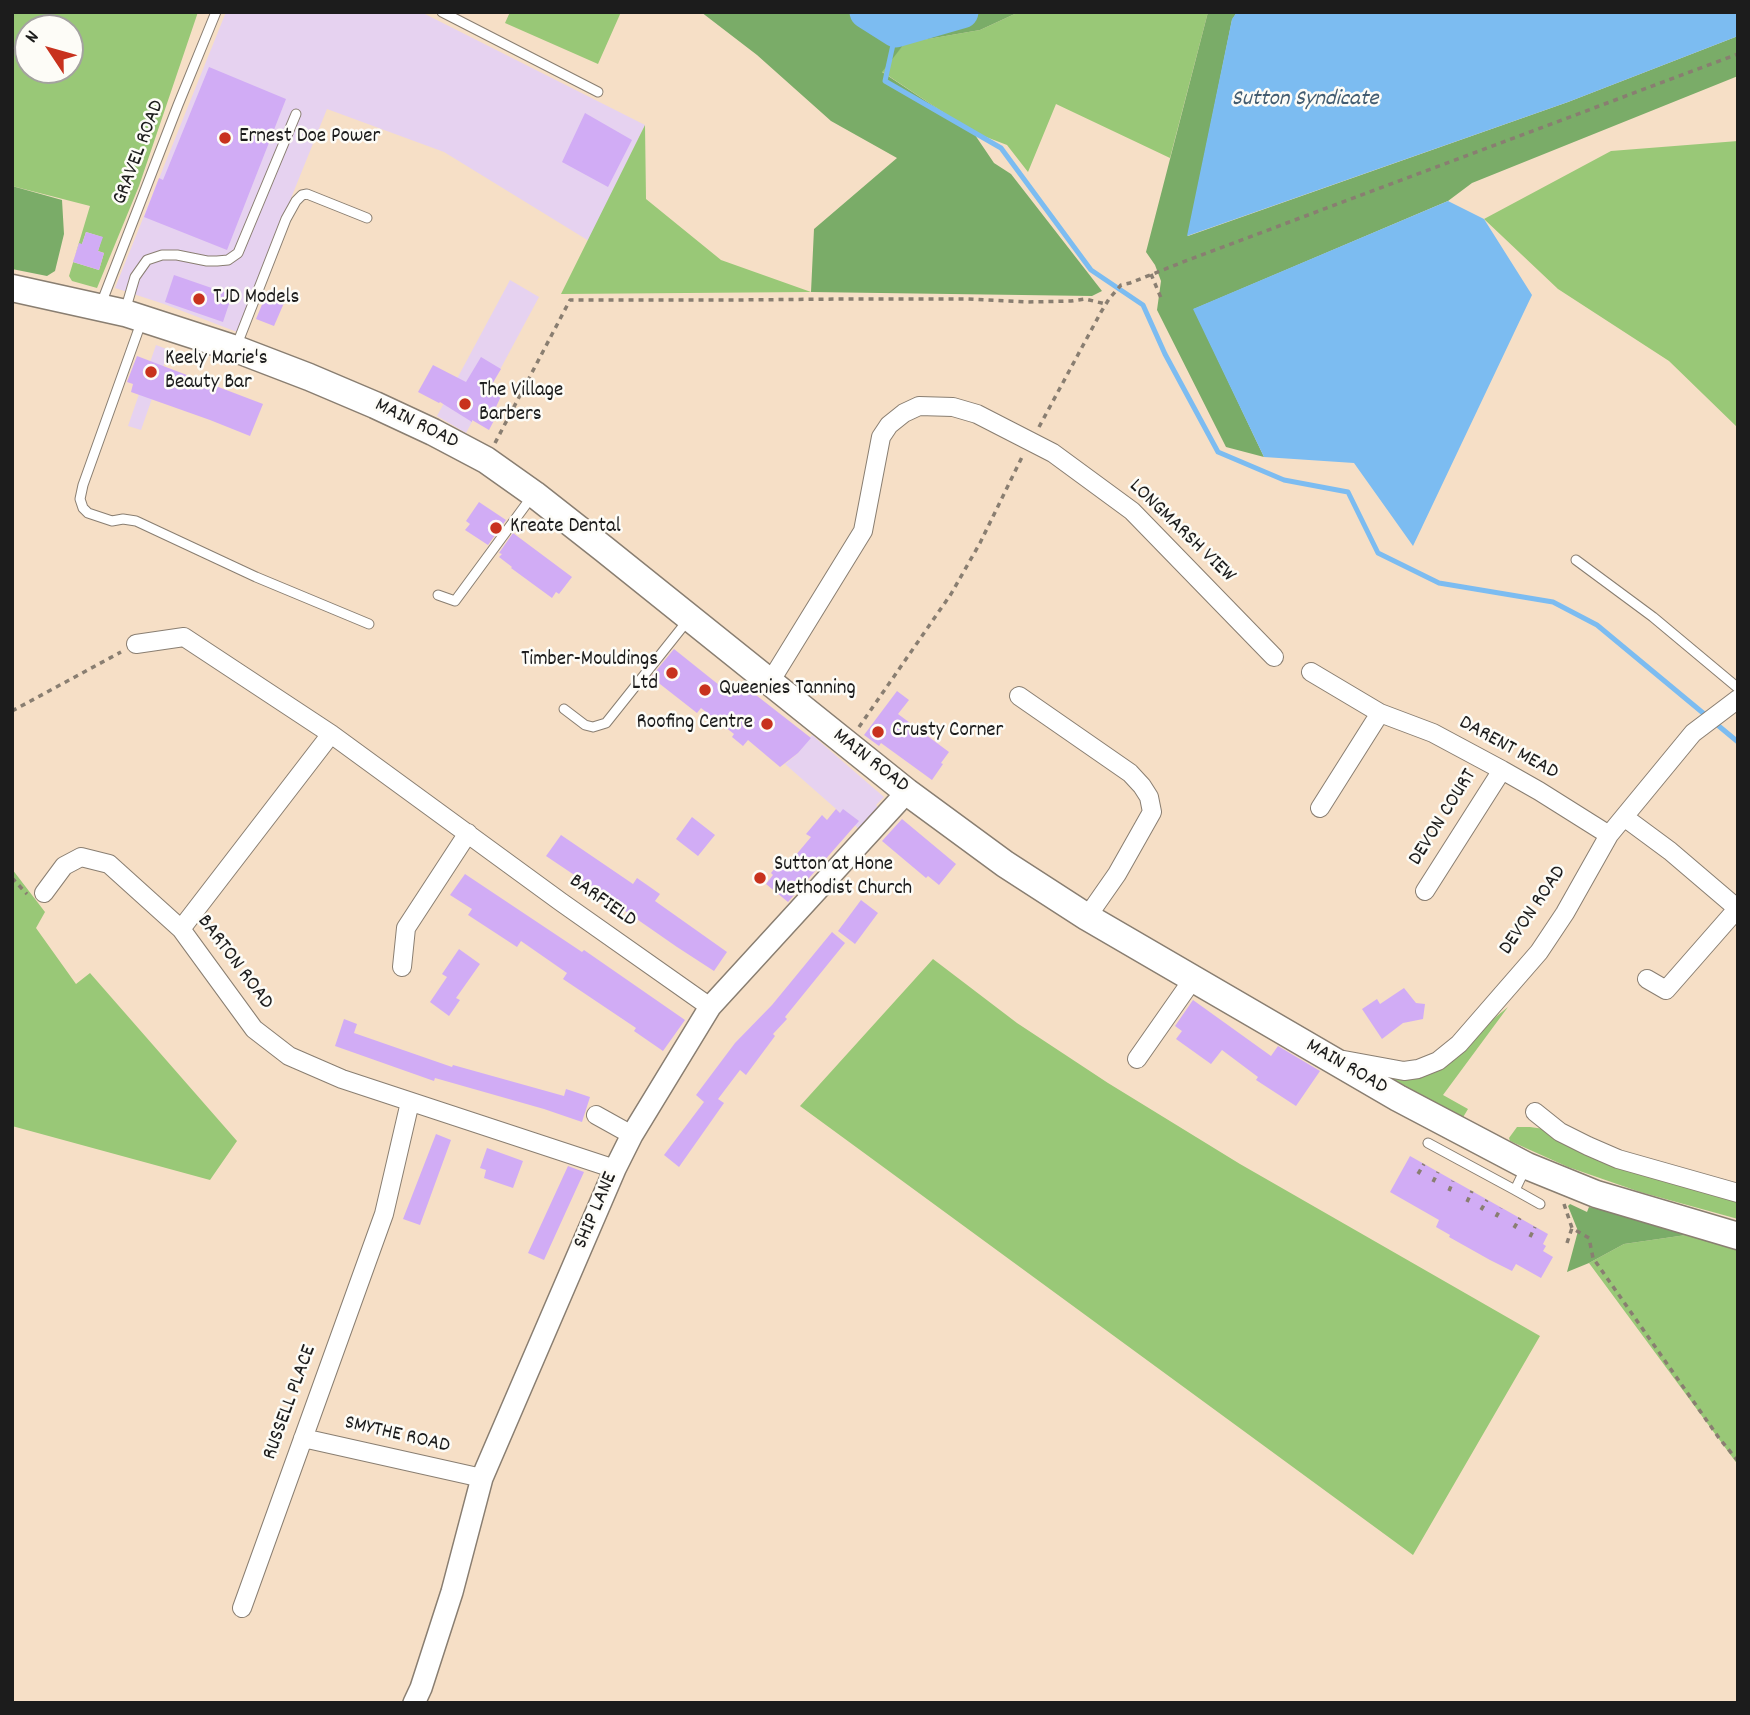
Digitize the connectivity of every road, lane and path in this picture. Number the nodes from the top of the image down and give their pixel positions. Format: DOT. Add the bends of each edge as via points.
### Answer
graph roads {
  1 [pos="216,12"];
  2 [pos="442,12"];
  3 [pos="1738,54"];
  4 [pos="597,92"];
  5 [pos="296,114"];
  6 [pos="366,218"];
  7 [pos="1151,274"];
  8 [pos="12,288"];
  9 [pos="1161,298"];
  10 [pos="1107,301"];
  11 [pos="122,313"];
  12 [pos="236,349"];
  13 [pos="1031,440"];
  14 [pos="486,460"];
  15 [pos="534,494"];
  16 [pos="1576,560"];
  17 [pos="438,595"];
  18 [pos="690,617"];
  19 [pos="369,624"];
  20 [pos="136,644"];
  21 [pos="1274,657"];
  22 [pos="1311,672"];
  23 [pos="770,682"];
  24 [pos="1738,688"];
  25 [pos="1019,696"];
  26 [pos="1737,699"];
  27 [pos="564,709"];
  28 [pos="12,711"];
  29 [pos="1380,713"];
  30 [pos="331,734"];
  31 [pos="847,745"];
  32 [pos="1502,770"];
  33 [pos="907,792"];
  34 [pos="1320,808"];
  35 [pos="1625,817"];
  36 [pos="468,834"];
  37 [pos="1609,835"];
  38 [pos="1425,891"];
  39 [pos="44,893"];
  40 [pos="1737,909"];
  41 [pos="1087,917"];
  42 [pos="181,929"];
  43 [pos="402,967"];
  44 [pos="1193,979"];
  45 [pos="1647,979"];
  46 [pos="710,1007"];
  47 [pos="1327,1058"];
  48 [pos="1138,1059"];
  49 [pos="410,1101"];
  50 [pos="1535,1112"];
  51 [pos="596,1115"];
  52 [pos="632,1135"];
  53 [pos="1428,1143"];
  54 [pos="1424,1164"];
  55 [pos="1527,1166"];
  56 [pos="615,1169"];
  57 [pos="1438,1172"];
  58 [pos="1418,1174"];
  59 [pos="1453,1181"];
  60 [pos="1433,1182"];
  61 [pos="1563,1182"];
  62 [pos="1515,1190"];
  63 [pos="1448,1191"];
  64 [pos="1472,1191"];
  65 [pos="1738,1193"];
  66 [pos="1487,1200"];
  67 [pos="1467,1202"];
  68 [pos="1541,1204"];
  69 [pos="1501,1208"];
  70 [pos="1481,1210"];
  71 [pos="1496,1217"];
  72 [pos="1520,1218"];
  73 [pos="1535,1227"];
  74 [pos="1514,1228"];
  75 [pos="1572,1228"];
  76 [pos="1738,1236"];
  77 [pos="1530,1237"];
  78 [pos="1567,1243"];
  79 [pos="303,1438"];
  80 [pos="1738,1461"];
  81 [pos="482,1478"];
  82 [pos="242,1608"];
  83 [pos="414,1703"];
  1 -- 11 [label="lane, GRAVEL ROAD" via="177,105"];
  2 -- 4 [label="lane"];
  3 -- 7 [label="path"];
  5 -- 11 [label="lane" via="239,253 217,261 177,255 147,260 135,277"];
  6 -- 12 [label="lane" via="307,194 296,201"];
  7 -- 9 [label="path"];
  7 -- 10 [label="path" via="1121,285"];
  8 -- 11 [label="main road, MAIN ROAD"];
  10 -- 13 [label="path"];
  10 -- 14 [label="path" via="570,300"];
  11 -- 12 [label="main road, MAIN ROAD"];
  11 -- 19 [label="lane" via="129,352 83,485 83,508 112,520 136,521"];
  12 -- 14 [label="main road, MAIN ROAD" via="375,405"];
  13 -- 21 [label="street, LONGMARSH VIEW" via="1132,511"];
  13 -- 23 [label="street, LONGMARSH VIEW" via="953,407 919,406 889,425 877,453 863,531"];
  13 -- 31 [label="path" via="951,594"];
  14 -- 15 [label="main road, MAIN ROAD"];
  15 -- 17 [label="lane" via="455,601"];
  15 -- 18 [label="main road, MAIN ROAD"];
  16 -- 24 [label="lane"];
  18 -- 23 [label="main road, MAIN ROAD"];
  18 -- 27 [label="lane" via="606,723 585,725"];
  20 -- 28 [label="path"];
  20 -- 30 [label="street, BARFIELD" via="184,637"];
  22 -- 29 [label="street, DARENT MEAD"];
  23 -- 31 [label="main road, MAIN ROAD"];
  25 -- 41 [label="street" via="1130,773 1149,797 1152,812"];
  26 -- 35 [label="street, DEVON ROAD" via="1693,733"];
  29 -- 32 [label="street, DARENT MEAD" via="1433,733"];
  29 -- 34 [label="street"];
  30 -- 36 [label="street, BARFIELD"];
  30 -- 42 [label="street"];
  31 -- 33 [label="main road, MAIN ROAD"];
  32 -- 37 [label="street, DARENT MEAD"];
  32 -- 38 [label="street, DEVON COURT"];
  33 -- 41 [label="main road, MAIN ROAD"];
  33 -- 46 [label="street, SHIP LANE"];
  35 -- 37 [label="street, DEVON ROAD"];
  35 -- 40 [label="street"];
  36 -- 43 [label="street" via="405,928"];
  36 -- 46 [label="street, BARFIELD"];
  37 -- 47 [label="street, DEVON ROAD" via="1539,952 1459,1044 1438,1061 1404,1071"];
  39 -- 42 [label="street, BARTON ROAD" via="64,866 81,857 109,864"];
  40 -- 45 [label="street" via="1666,990"];
  41 -- 44 [label="main road, MAIN ROAD"];
  42 -- 49 [label="street, BARTON ROAD" via="254,1029 289,1056"];
  44 -- 47 [label="main road, MAIN ROAD"];
  44 -- 48 [label="street"];
  46 -- 52 [label="street, SHIP LANE"];
  47 -- 55 [label="main road, MAIN ROAD"];
  49 -- 56 [label="street, BARTON ROAD"];
  49 -- 79 [label="street, RUSSELL PLACE" via="384,1214"];
  50 -- 65 [label="street" via="1560,1132 1618,1159"];
  51 -- 52 [label="street"];
  52 -- 56 [label="street, SHIP LANE"];
  53 -- 62 [label="lane"];
  54 -- 58 [label="path"];
  55 -- 61 [label="main road, MAIN ROAD"];
  55 -- 62 [label="lane"];
  56 -- 81 [label="street, SHIP LANE"];
  57 -- 60 [label="path"];
  59 -- 63 [label="path"];
  61 -- 75 [label="path" via="1561,1194"];
  61 -- 76 [label="main road, MAIN ROAD"];
  62 -- 68 [label="lane"];
  64 -- 67 [label="path"];
  66 -- 70 [label="path"];
  69 -- 71 [label="path"];
  72 -- 74 [label="path"];
  73 -- 77 [label="path"];
  75 -- 78 [label="path"];
  75 -- 80 [label="path" via="1589,1238 1593,1258"];
  79 -- 81 [label="street, SMYTHE ROAD"];
  79 -- 82 [label="street, RUSSELL PLACE"];
  81 -- 83 [label="street, SHIP LANE" via="452,1592"];
}
